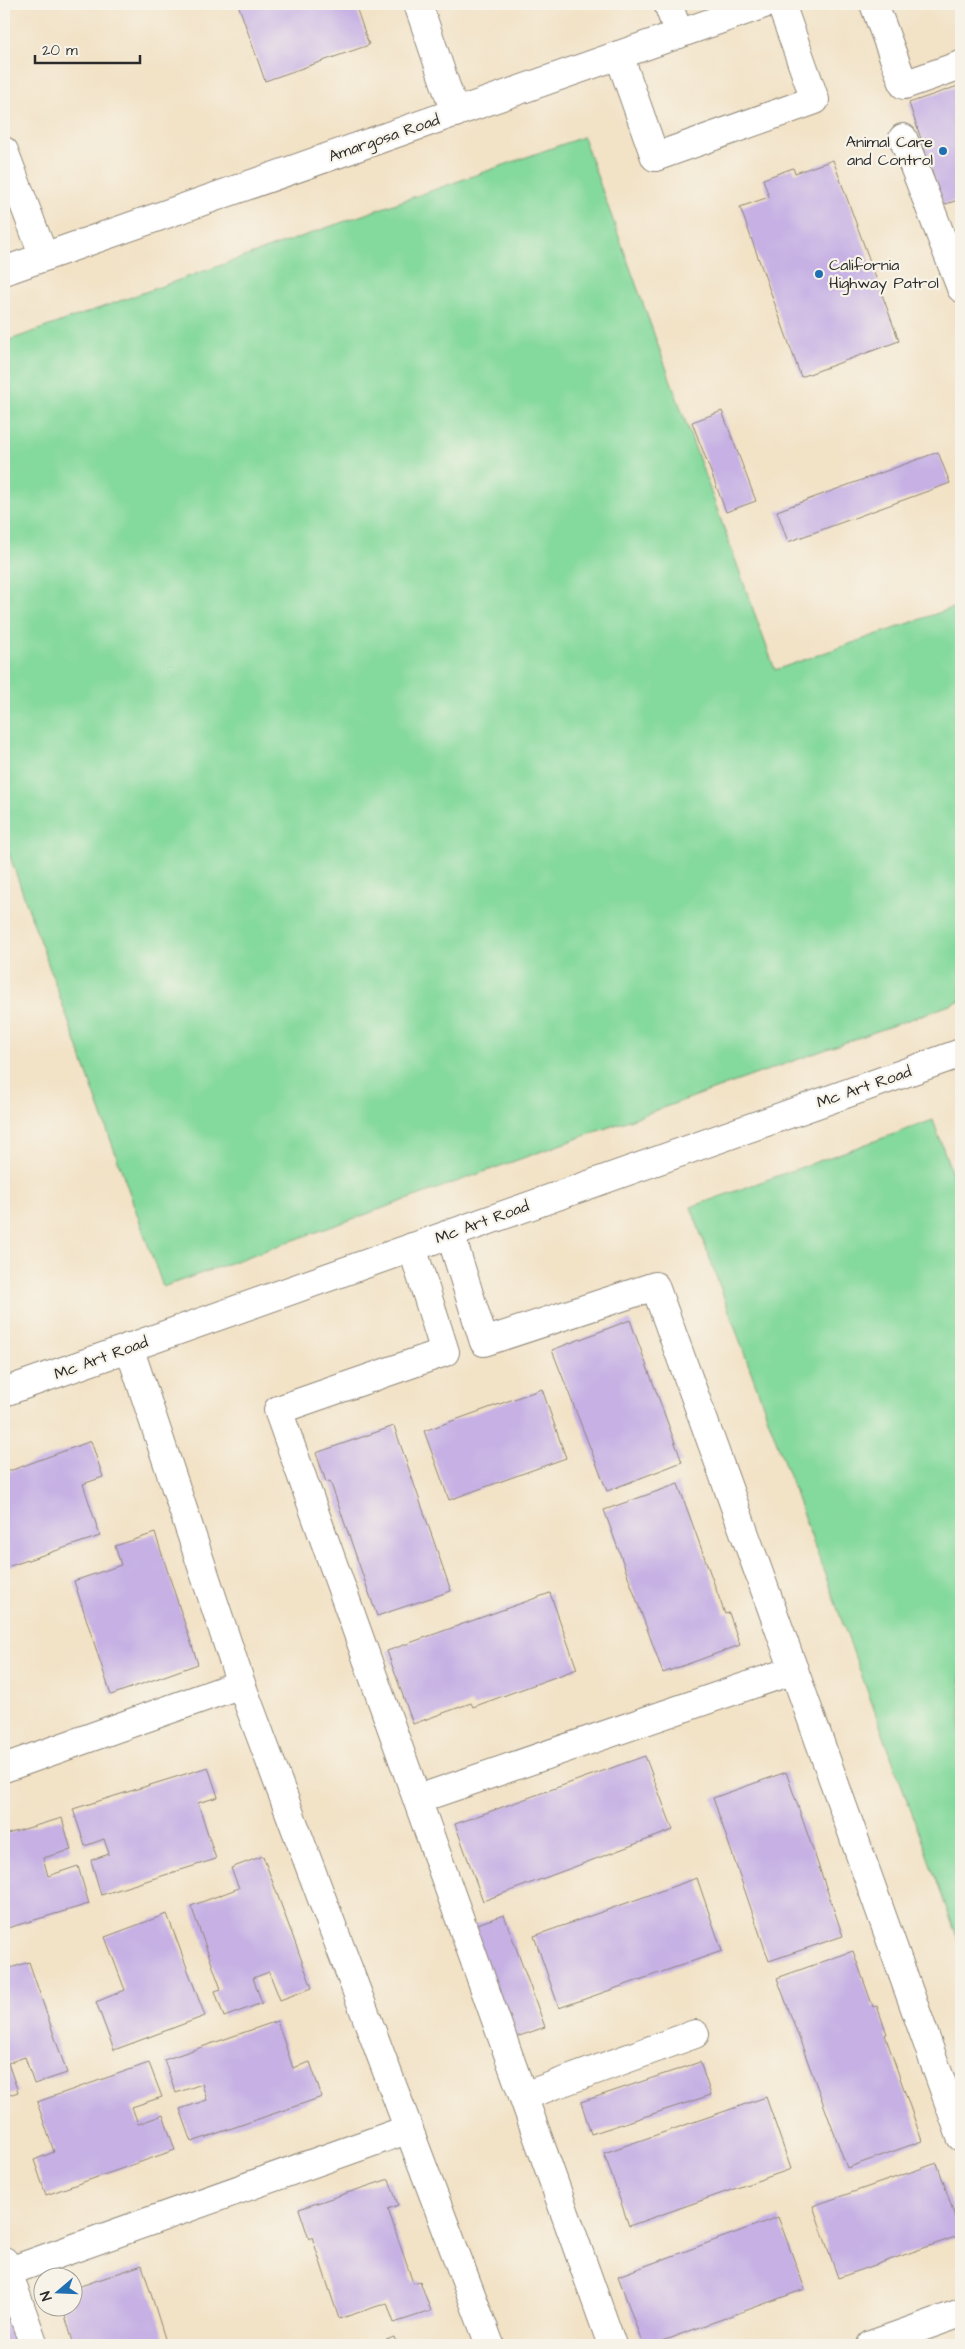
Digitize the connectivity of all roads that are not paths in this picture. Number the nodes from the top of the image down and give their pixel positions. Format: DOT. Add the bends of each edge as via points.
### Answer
graph roads {
  1 [pos="418,4"];
  2 [pos="668,4"];
  3 [pos="764,4"];
  4 [pos="781,4"];
  5 [pos="874,4"];
  6 [pos="679,34"];
  7 [pos="619,54"];
  8 [pos="961,65"];
  9 [pos="455,113"];
  10 [pos="903,138"];
  11 [pos="4,151"];
  12 [pos="44,257"];
  13 [pos="4,271"];
  14 [pos="961,288"];
  15 [pos="961,1053"];
  16 [pos="450,1233"];
  17 [pos="412,1247"];
  18 [pos="129,1347"];
  19 [pos="4,1392"];
  20 [pos="794,1670"];
  21 [pos="241,1684"];
  22 [pos="4,1768"];
  23 [pos="418,1799"];
  24 [pos="695,2034"];
  25 [pos="524,2096"];
  26 [pos="409,2129"];
  27 [pos="961,2137"];
  28 [pos="6,2266"];
  29 [pos="961,2315"];
  30 [pos="34,2345"];
  31 [pos="490,2345"];
  32 [pos="612,2345"];
  33 [pos="871,2345"];
  1 -- 9 [label="street"];
  2 -- 6 [label="street"];
  3 -- 6 [label="street, Amargosa Road"];
  4 -- 7 [label="street" via="815,100 655,157"];
  5 -- 8 [label="street" via="904,85"];
  6 -- 7 [label="street, Amargosa Road"];
  7 -- 9 [label="street, Amargosa Road"];
  9 -- 12 [label="street, Amargosa Road"];
  10 -- 14 [label="street"];
  11 -- 12 [label="street"];
  12 -- 13 [label="street, Amargosa Road"];
  15 -- 16 [label="street, Mc Art Road"];
  16 -- 17 [label="street, Mc Art Road"];
  16 -- 20 [label="street" via="484,1342 655,1286"];
  17 -- 18 [label="street, Mc Art Road"];
  17 -- 23 [label="street" via="445,1352 278,1410"];
  18 -- 19 [label="street, Mc Art Road"];
  18 -- 21 [label="street"];
  20 -- 23 [label="street"];
  20 -- 27 [label="street"];
  21 -- 22 [label="street"];
  21 -- 26 [label="street"];
  23 -- 25 [label="street"];
  24 -- 25 [label="street"];
  25 -- 32 [label="street"];
  26 -- 28 [label="street"];
  26 -- 31 [label="street"];
  28 -- 30 [label="street"];
  29 -- 33 [label="street"];
}
